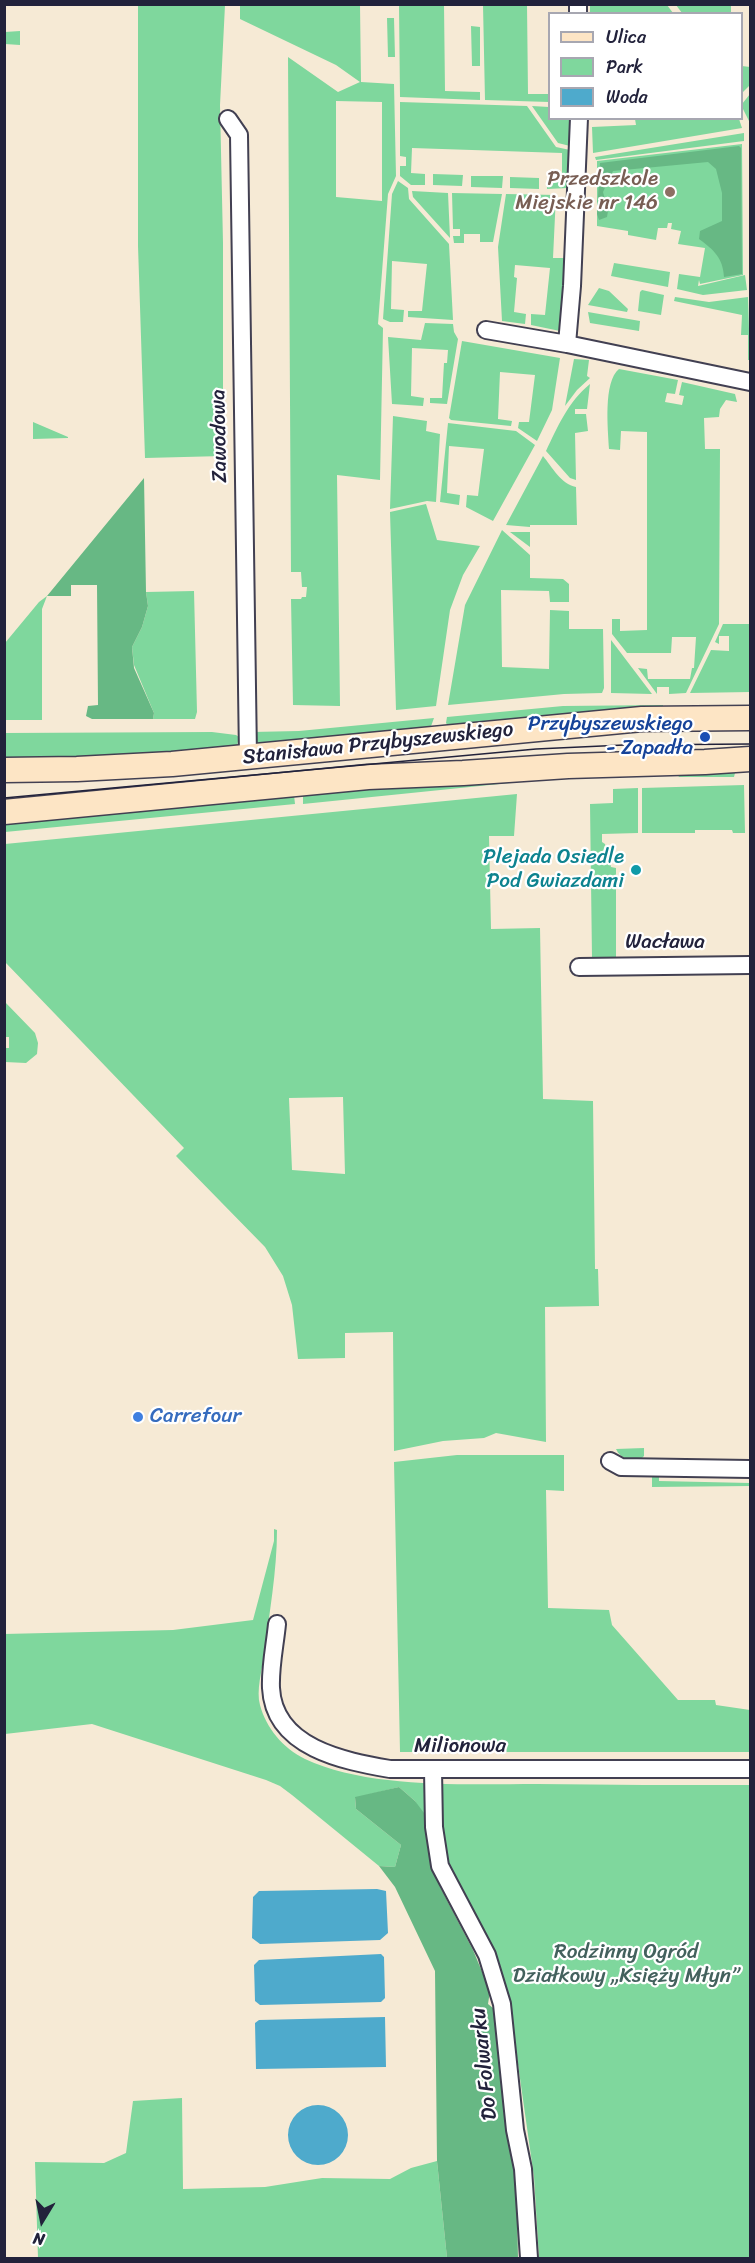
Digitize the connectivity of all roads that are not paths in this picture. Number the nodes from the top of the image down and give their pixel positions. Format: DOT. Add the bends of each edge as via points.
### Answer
graph roads {
  1 [pos="228,118"];
  2 [pos="579,120"];
  3 [pos="486,330"];
  4 [pos="567,344"];
  5 [pos="750,382"];
  6 [pos="750,718"];
  7 [pos="248,756"];
  8 [pos="750,759"];
  9 [pos="4,770"];
  10 [pos="4,812"];
  11 [pos="750,965"];
  12 [pos="579,967"];
  13 [pos="610,1461"];
  14 [pos="750,1468"];
  15 [pos="277,1624"];
  16 [pos="750,1768"];
  17 [pos="433,1770"];
  18 [pos="529,2259"];
  1 -- 7 [label="street, Zawodowa" via="239,135"];
  2 -- 4 [label="street"];
  3 -- 4 [label="street"];
  4 -- 5 [label="street"];
  6 -- 7 [label="main road, Stanisława Przybyszewskiego" via="642,719"];
  7 -- 9 [label="main road, Stanisława Przybyszewskiego" via="118,767"];
  8 -- 10 [label="main road, Stanisława Przybyszewskiego" via="368,777"];
  11 -- 12 [label="street, Wacława"];
  13 -- 14 [label="street" via="621,1467"];
  15 -- 17 [label="street, Milionowa" via="272,1694 277,1712 291,1733 326,1754 358,1764 390,1770"];
  16 -- 17 [label="street, Milionowa"];
  17 -- 18 [label="street, Do Folwarku" via="435,1842 440,1866 487,1955 502,2004 514,2130 523,2169"];
}
